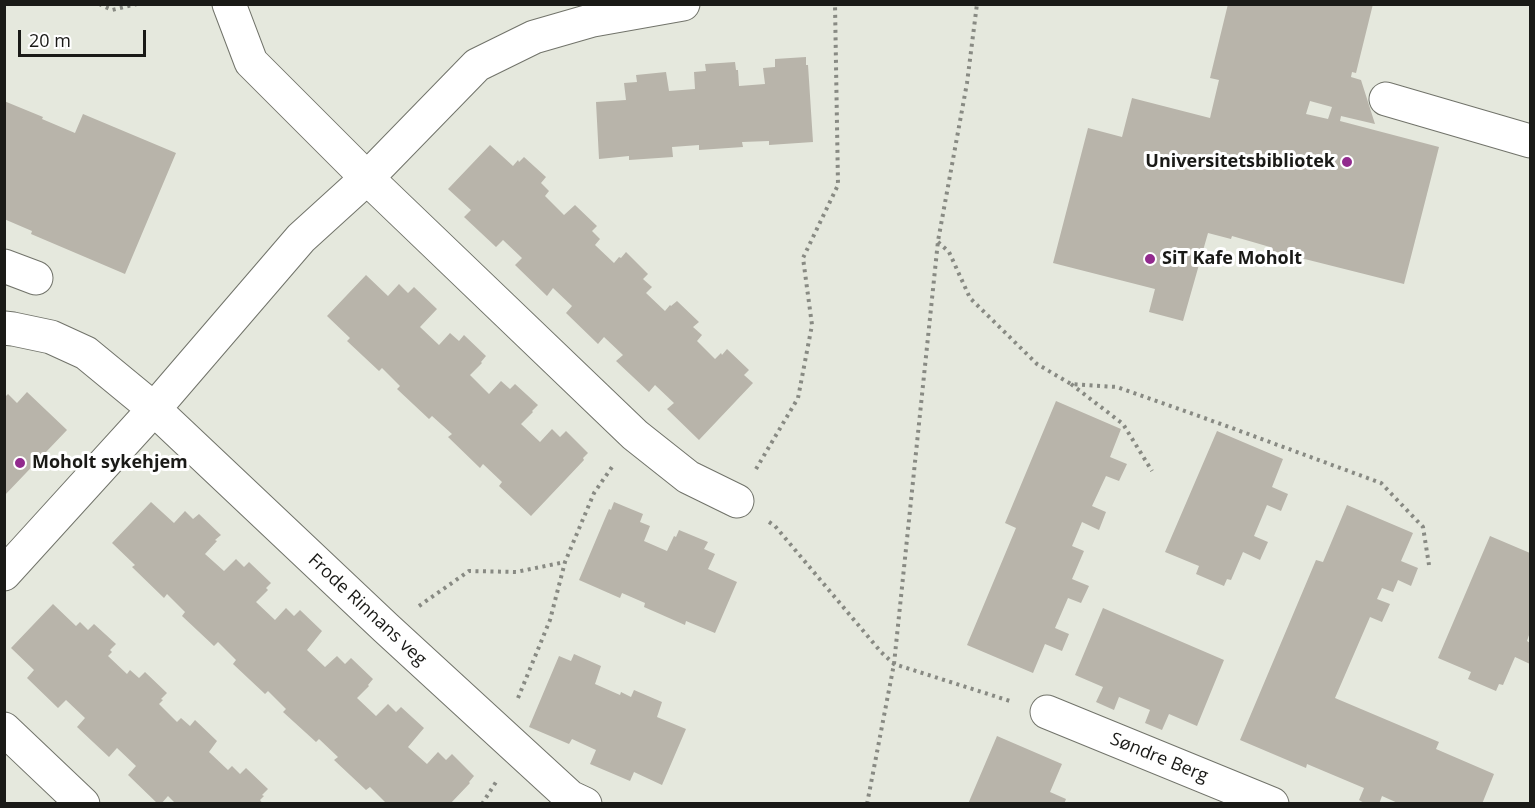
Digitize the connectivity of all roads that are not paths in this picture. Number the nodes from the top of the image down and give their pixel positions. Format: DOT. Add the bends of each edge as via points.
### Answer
graph roads {
  1 [pos="229,4"];
  2 [pos="683,4"];
  3 [pos="1386,99"];
  4 [pos="1530,141"];
  5 [pos="368,178"];
  6 [pos="4,266"];
  7 [pos="36,278"];
  8 [pos="4,328"];
  9 [pos="154,409"];
  10 [pos="737,501"];
  11 [pos="4,574"];
  12 [pos="1047,712"];
  13 [pos="4,729"];
  14 [pos="82,804"];
  15 [pos="585,804"];
  16 [pos="1272,804"];
  1 -- 5 [label="street" via="251,62"];
  2 -- 5 [label="street" via="593,20 534,37 477,65"];
  3 -- 4 [label="street"];
  5 -- 9 [label="street" via="301,238"];
  5 -- 10 [label="street" via="635,435 688,477"];
  6 -- 7 [label="street"];
  8 -- 9 [label="street, Frode Rinnans veg" via="51,337 86,354"];
  9 -- 11 [label="street"];
  9 -- 15 [label="street, Frode Rinnans veg" via="570,797"];
  12 -- 16 [label="street, Søndre Berg"];
  13 -- 14 [label="street"];
}
